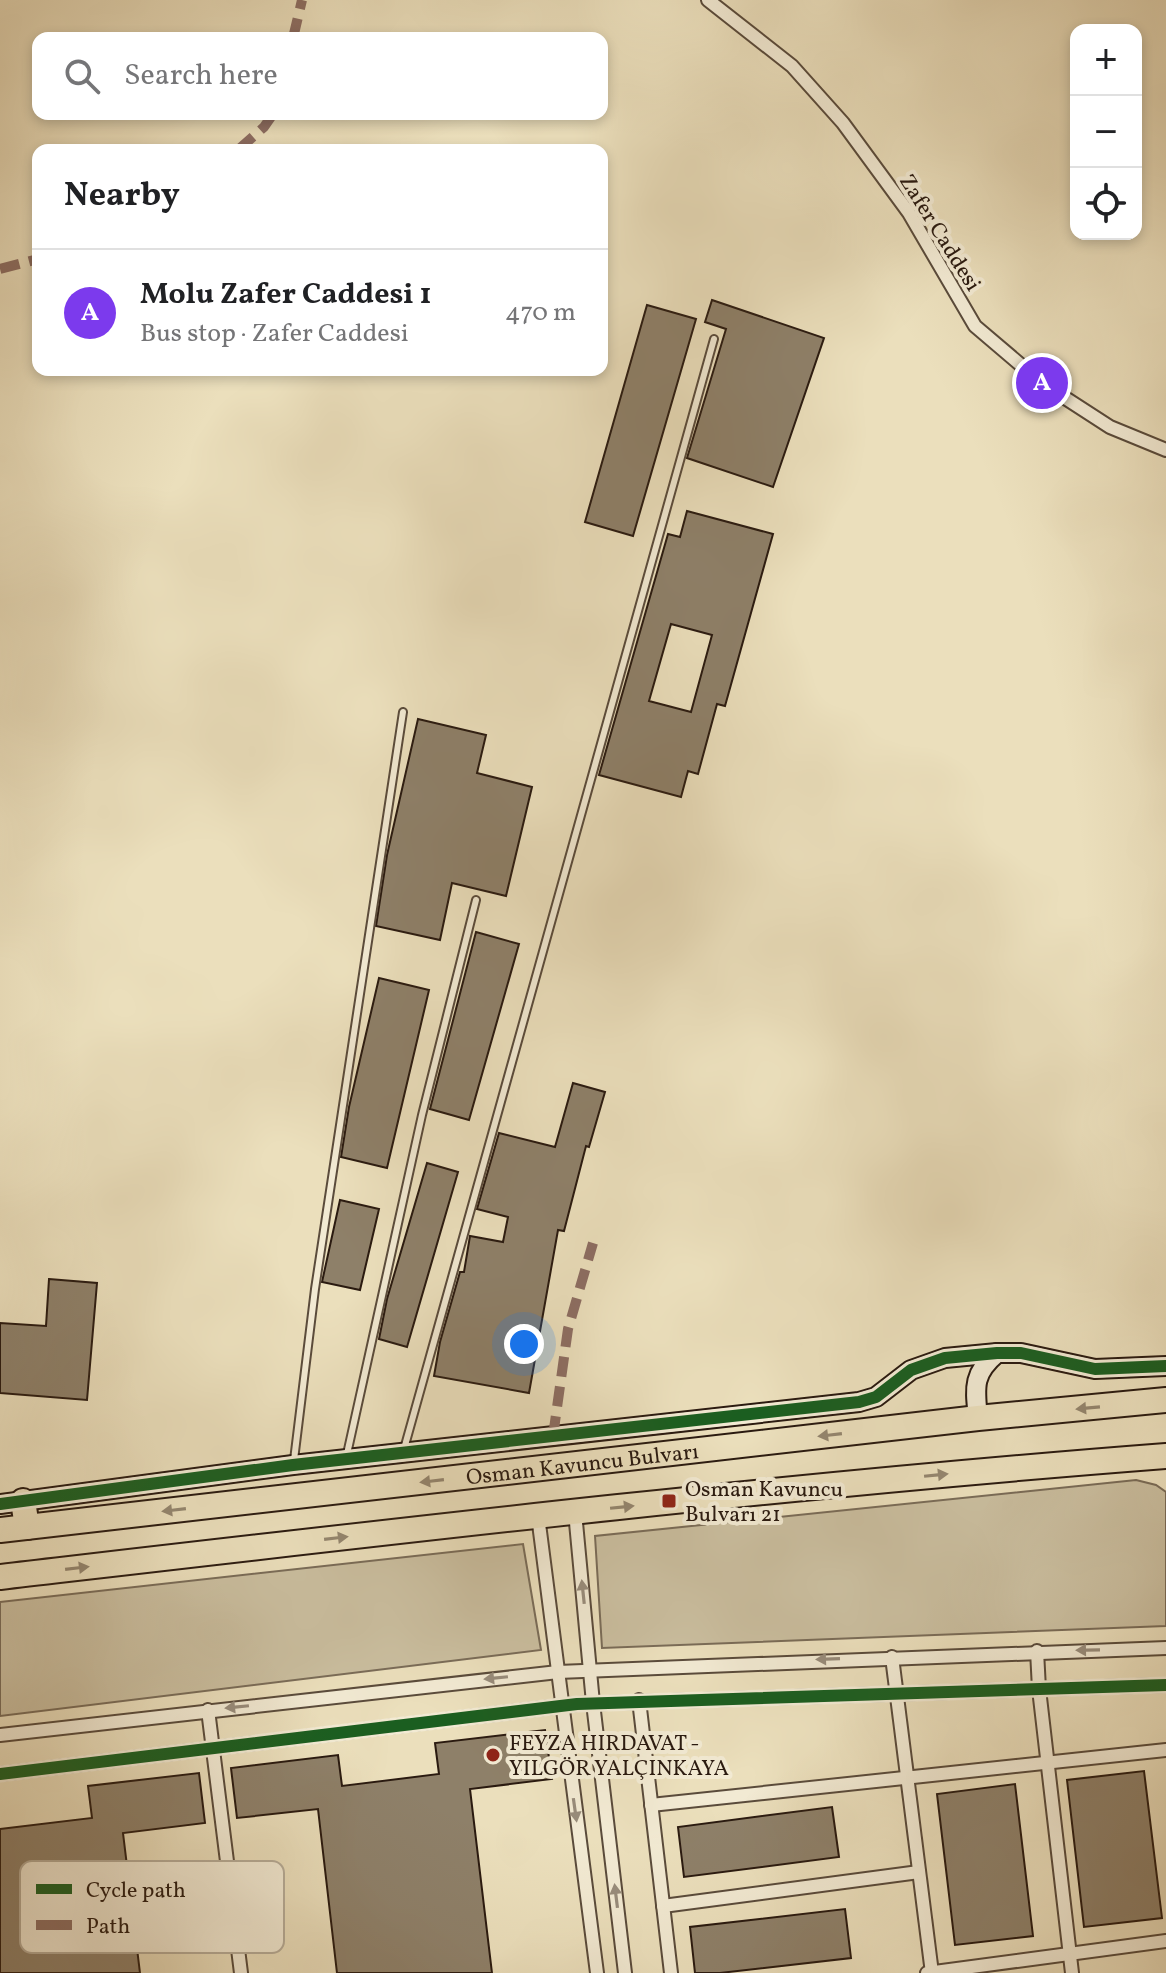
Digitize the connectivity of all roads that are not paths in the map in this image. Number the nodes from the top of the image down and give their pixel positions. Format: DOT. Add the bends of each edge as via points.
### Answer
graph roads {
  1 [pos="708,0"];
  2 [pos="714,339"];
  3 [pos="1166,450"];
  4 [pos="403,712"];
  5 [pos="476,900"];
  6 [pos="997,1353"];
  7 [pos="945,1358"];
  8 [pos="1166,1366"];
  9 [pos="975,1384"];
  10 [pos="1166,1400"];
  11 [pos="978,1418"];
  12 [pos="403,1452"];
  13 [pos="1166,1456"];
  14 [pos="346,1459"];
  15 [pos="293,1465"];
  16 [pos="12,1502"];
  17 [pos="575,1512"];
  18 [pos="538,1516"];
  19 [pos="27,1527"];
  20 [pos="0,1530"];
  21 [pos="0,1577"];
  22 [pos="1166,1648"];
  23 [pos="1037,1651"];
  24 [pos="892,1657"];
  25 [pos="590,1670"];
  26 [pos="558,1672"];
  27 [pos="1166,1685"];
  28 [pos="1039,1689"];
  29 [pos="895,1693"];
  30 [pos="639,1700"];
  31 [pos="593,1703"];
  32 [pos="561,1705"];
  33 [pos="208,1710"];
  34 [pos="0,1735"];
  35 [pos="213,1748"];
  36 [pos="1166,1750"];
  37 [pos="1048,1763"];
  38 [pos="0,1774"];
  39 [pos="906,1778"];
  40 [pos="651,1805"];
  41 [pos="227,1861"];
  42 [pos="919,1872"];
  43 [pos="663,1906"];
  44 [pos="1166,1941"];
  45 [pos="239,1953"];
  46 [pos="1070,1954"];
  47 [pos="241,1973"];
  48 [pos="597,1973"];
  49 [pos="625,1973"];
  50 [pos="671,1973"];
  51 [pos="930,1973"];
  52 [pos="1072,1973"];
  1 -- 3 [label="street, Zafer Caddesi" via="792,66 843,123 909,213 975,326 1042,383 1110,427"];
  2 -- 12 [label="lane"];
  4 -- 15 [label="lane"];
  5 -- 14 [label="lane"];
  6 -- 7 [label="street"];
  6 -- 8 [label="street" via="1095,1369"];
  6 -- 9 [label="street"];
  7 -- 9 [label="street"];
  7 -- 12 [label="street" via="911,1370 868,1401"];
  9 -- 11 [label="street"];
  10 -- 11 [label="highway, Osman Kavuncu Bulvarı, one-way"];
  11 -- 19 [label="highway, Osman Kavuncu Bulvarı, one-way"];
  12 -- 14 [label="street"];
  17 -- 13 [label="highway, one-way"];
  14 -- 15 [label="street"];
  15 -- 16 [label="street"];
  16 -- 19 [label="highway"];
  17 -- 18 [label="highway"];
  25 -- 17 [label="street, one-way"];
  21 -- 18 [label="highway, one-way"];
  18 -- 26 [label="street"];
  19 -- 20 [label="highway, Osman Kavuncu Bulvarı"];
  22 -- 23 [label="street, one-way"];
  23 -- 24 [label="street"];
  23 -- 28 [label="street"];
  24 -- 25 [label="street, one-way"];
  24 -- 29 [label="street"];
  25 -- 26 [label="street"];
  25 -- 31 [label="street"];
  26 -- 32 [label="street"];
  26 -- 33 [label="street, one-way"];
  27 -- 28 [label="street"];
  28 -- 29 [label="street"];
  28 -- 37 [label="street"];
  29 -- 30 [label="street"];
  29 -- 39 [label="street"];
  30 -- 31 [label="street"];
  30 -- 40 [label="street"];
  31 -- 32 [label="street"];
  49 -- 31 [label="street, one-way"];
  32 -- 35 [label="street"];
  32 -- 48 [label="street, one-way"];
  33 -- 34 [label="street"];
  33 -- 35 [label="street"];
  35 -- 38 [label="street"];
  35 -- 41 [label="street"];
  36 -- 37 [label="street"];
  37 -- 39 [label="street"];
  37 -- 46 [label="street"];
  39 -- 40 [label="street"];
  39 -- 42 [label="street"];
  40 -- 43 [label="street"];
  42 -- 43 [label="street"];
  42 -- 51 [label="street"];
  43 -- 50 [label="street"];
  44 -- 46 [label="street"];
  45 -- 47 [label="street"];
  46 -- 51 [label="street"];
  46 -- 52 [label="street"];
}
